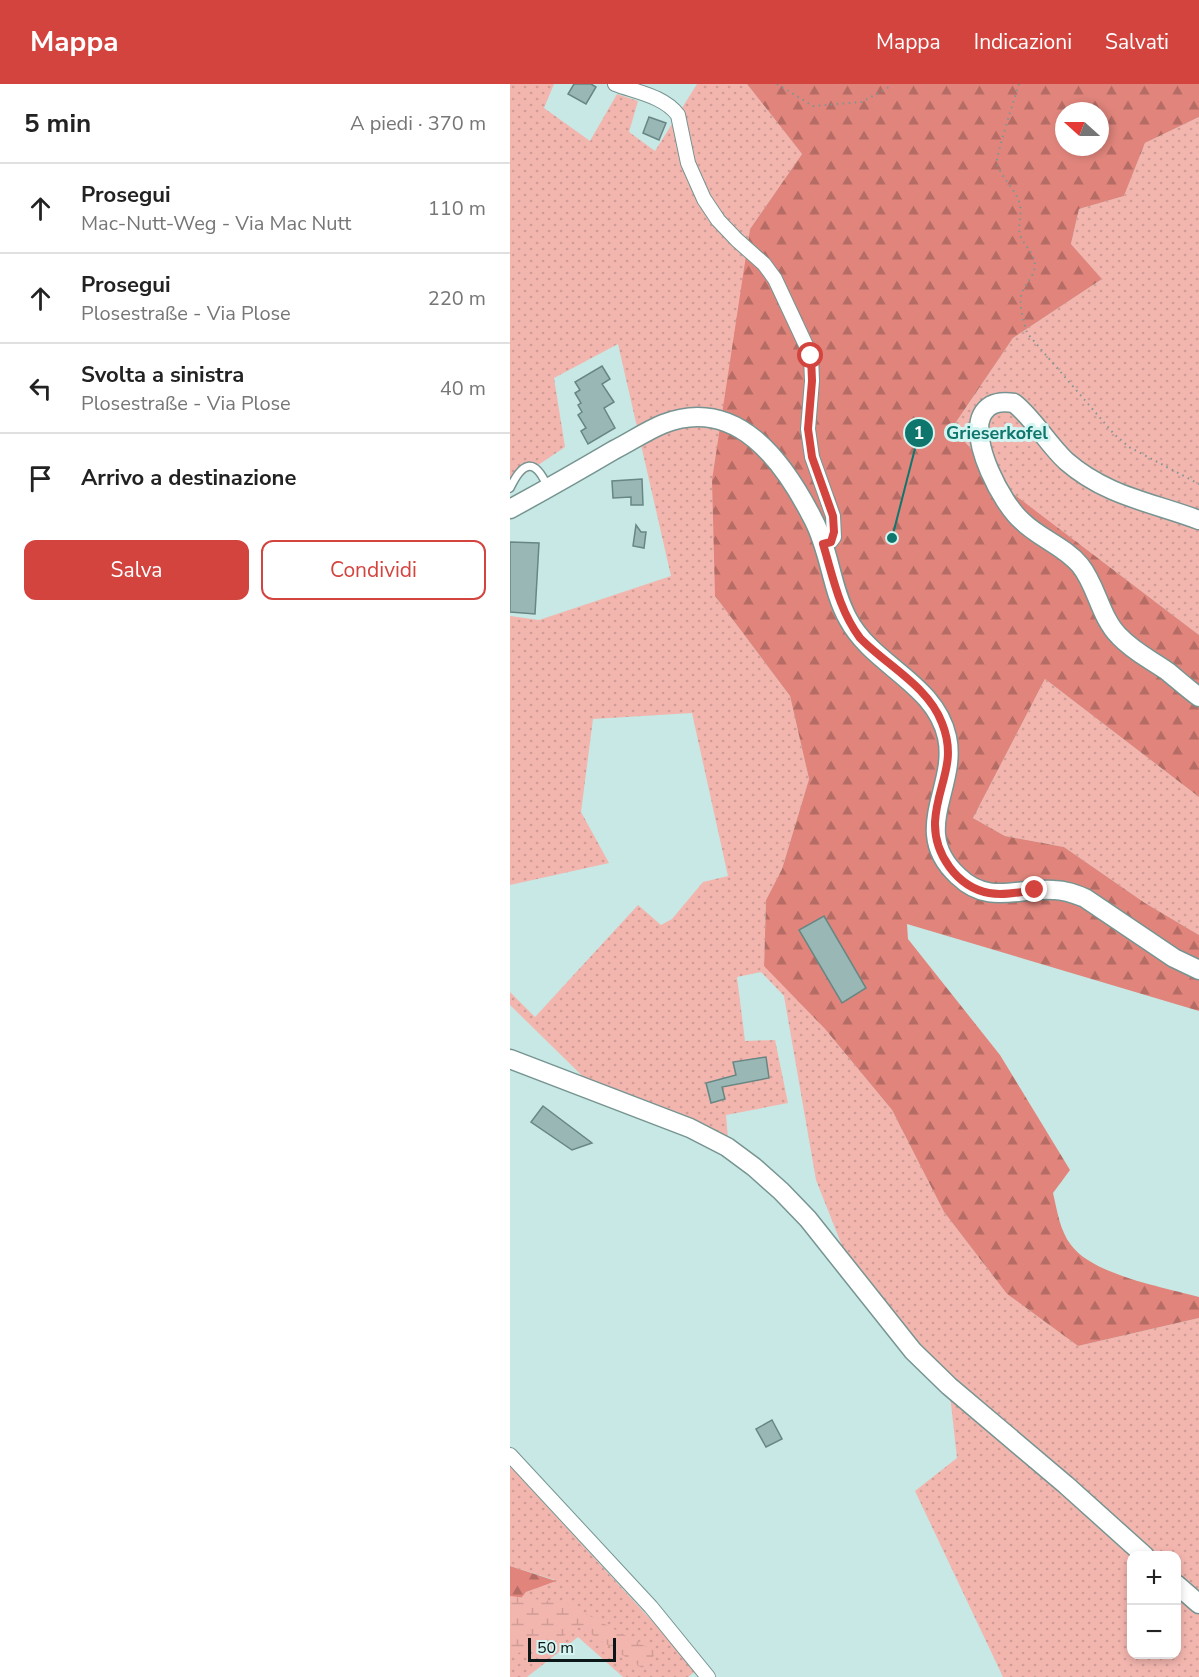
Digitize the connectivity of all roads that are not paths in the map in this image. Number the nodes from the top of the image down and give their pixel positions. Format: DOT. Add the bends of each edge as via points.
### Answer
graph roads {
  1 [pos="615,84"];
  2 [pos="548,488"];
  3 [pos="510,489"];
  4 [pos="510,509"];
  5 [pos="1199,520"];
  6 [pos="823,544"];
  7 [pos="1199,697"];
  8 [pos="1199,970"];
  9 [pos="510,1059"];
  10 [pos="510,1455"];
  11 [pos="1139,1551"];
  12 [pos="1181,1588"];
  13 [pos="1199,1604"];
  14 [pos="708,1677"];
  1 -- 6 [label="street" via="659,99 674,109 688,163 704,199 718,220 775,279 811,356 808,429 812,457 834,524 834,537"];
  2 -- 3 [label="lane" via="532,466 518,472"];
  2 -- 4 [label="street"];
  2 -- 6 [label="street" via="663,424 708,417 738,427 763,446 796,490"];
  5 -- 7 [label="street" via="1120,495 1088,478 1065,460 1014,403 1001,401 983,413 979,424 985,458 1008,505 1021,521 1080,565 1117,634 1134,651"];
  6 -- 8 [label="street" via="851,627 925,695 942,723 949,751 948,766 935,823 937,844 956,875 969,886 989,893 1070,892"];
  9 -- 11 [label="street" via="690,1128 727,1147 754,1167 808,1219 913,1351"];
  10 -- 14 [label="street" via="651,1606"];
  12 -- 13 [label="street"];
}
